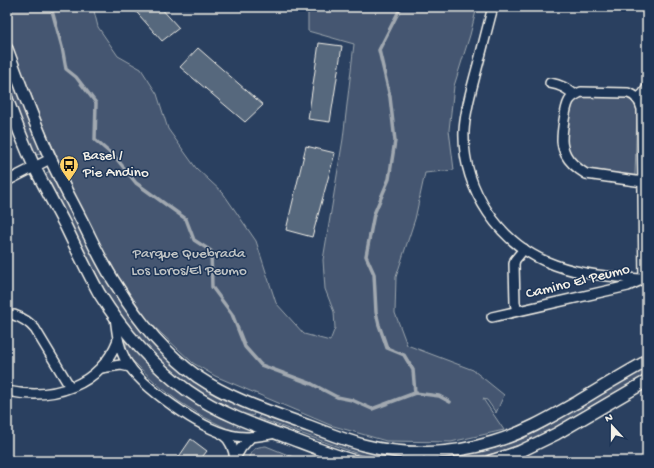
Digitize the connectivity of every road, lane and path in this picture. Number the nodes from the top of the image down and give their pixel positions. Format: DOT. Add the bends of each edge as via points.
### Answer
graph roads {
  1 [pos="493,7"];
  2 [pos="7,48"];
  3 [pos="550,83"];
  4 [pos="647,88"];
  5 [pos="575,95"];
  6 [pos="7,99"];
  7 [pos="637,99"];
  8 [pos="9,109"];
  9 [pos="50,159"];
  10 [pos="35,166"];
  11 [pos="7,181"];
  12 [pos="643,182"];
  13 [pos="524,249"];
  14 [pos="646,279"];
  15 [pos="517,311"];
  16 [pos="14,315"];
  17 [pos="115,317"];
  18 [pos="492,317"];
  19 [pos="118,340"];
  20 [pos="647,361"];
  21 [pos="130,367"];
  22 [pos="101,368"];
  23 [pos="647,381"];
  24 [pos="70,387"];
  25 [pos="7,391"];
  26 [pos="221,433"];
  27 [pos="275,433"];
  28 [pos="251,437"];
  29 [pos="234,460"];
  30 [pos="355,461"];
  31 [pos="491,461"];
  1 -- 13 [label="street, Camino El Peumo" via="467,106 465,155 474,187 487,212 504,233"];
  2 -- 9 [label="street"];
  3 -- 5 [label="street" via="566,88"];
  4 -- 7 [label="street"];
  5 -- 7 [label="street" via="581,92 628,93"];
  5 -- 12 [label="street" via="567,106 562,135 566,156 586,174"];
  6 -- 8 [label="street"];
  7 -- 12 [label="street" via="642,109"];
  8 -- 10 [label="street"];
  9 -- 10 [label="street"];
  9 -- 20 [label="street" via="116,285 139,320 176,359 226,393 346,440 380,449 413,452 445,452 482,445 510,437 540,423"];
  10 -- 11 [label="street"];
  10 -- 17 [label="street" via="98,291"];
  12 -- 14 [label="street"];
  13 -- 14 [label="street, Camino El Peumo" via="567,269"];
  13 -- 15 [label="street, Camino El Peumo" via="514,260"];
  14 -- 15 [label="street, Camino El Peumo" via="628,286"];
  15 -- 18 [label="street, Camino El Peumo"];
  16 -- 24 [label="street" via="25,320 34,329"];
  17 -- 19 [label="street"];
  17 -- 27 [label="street" via="149,358 187,390 213,407"];
  19 -- 21 [label="street" via="122,354"];
  19 -- 22 [label="street"];
  21 -- 22 [label="street" via="121,365"];
  21 -- 26 [label="street" via="171,404"];
  22 -- 24 [label="street"];
  23 -- 31 [label="street" via="550,438"];
  24 -- 25 [label="street" via="38,394"];
  26 -- 28 [label="street"];
  26 -- 29 [label="street" via="231,444"];
  27 -- 28 [label="street"];
  27 -- 30 [label="street"];
  28 -- 29 [label="street"];
}
